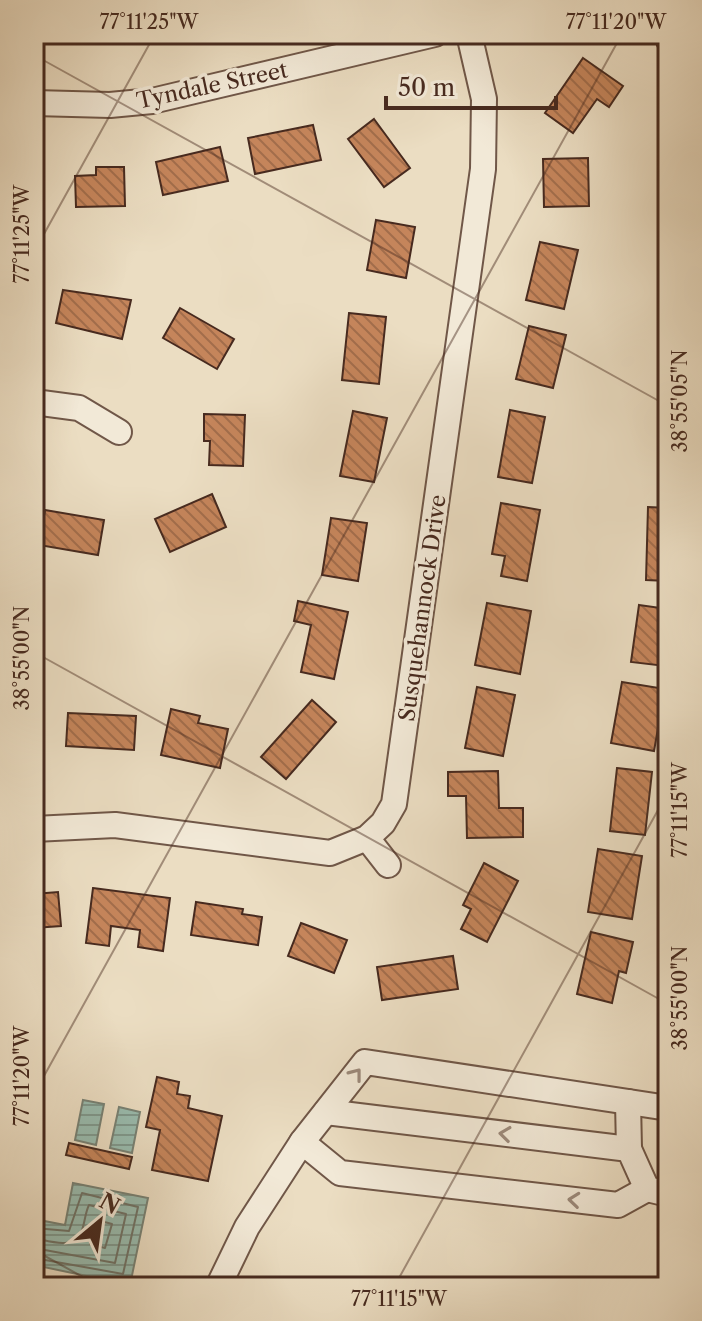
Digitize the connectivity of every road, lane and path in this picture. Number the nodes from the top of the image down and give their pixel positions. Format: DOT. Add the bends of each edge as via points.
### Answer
graph roads {
  1 [pos="435,34"];
  2 [pos="469,34"];
  3 [pos="34,103"];
  4 [pos="34,402"];
  5 [pos="119,432"];
  6 [pos="34,829"];
  7 [pos="367,838"];
  8 [pos="388,865"];
  9 [pos="628,1102"];
  10 [pos="668,1108"];
  11 [pos="326,1112"];
  12 [pos="302,1142"];
  13 [pos="629,1149"];
  14 [pos="658,1192"];
  15 [pos="218,1287"];
  1 -- 3 [label="street, Tyndale Street" via="152,101"];
  2 -- 7 [label="street, Susquehannock Drive" via="484,99 483,169 394,804"];
  4 -- 5 [label="street" via="79,408"];
  6 -- 7 [label="street" via="115,825 317,853 343,850"];
  7 -- 8 [label="street"];
  9 -- 10 [label="street"];
  11 -- 9 [label="street, one-way" via="365,1062"];
  9 -- 13 [label="street"];
  11 -- 12 [label="street"];
  13 -- 11 [label="street, one-way"];
  14 -- 12 [label="street, one-way" via="618,1205 340,1173"];
  12 -- 15 [label="street" via="247,1227"];
  13 -- 14 [label="street"];
}
